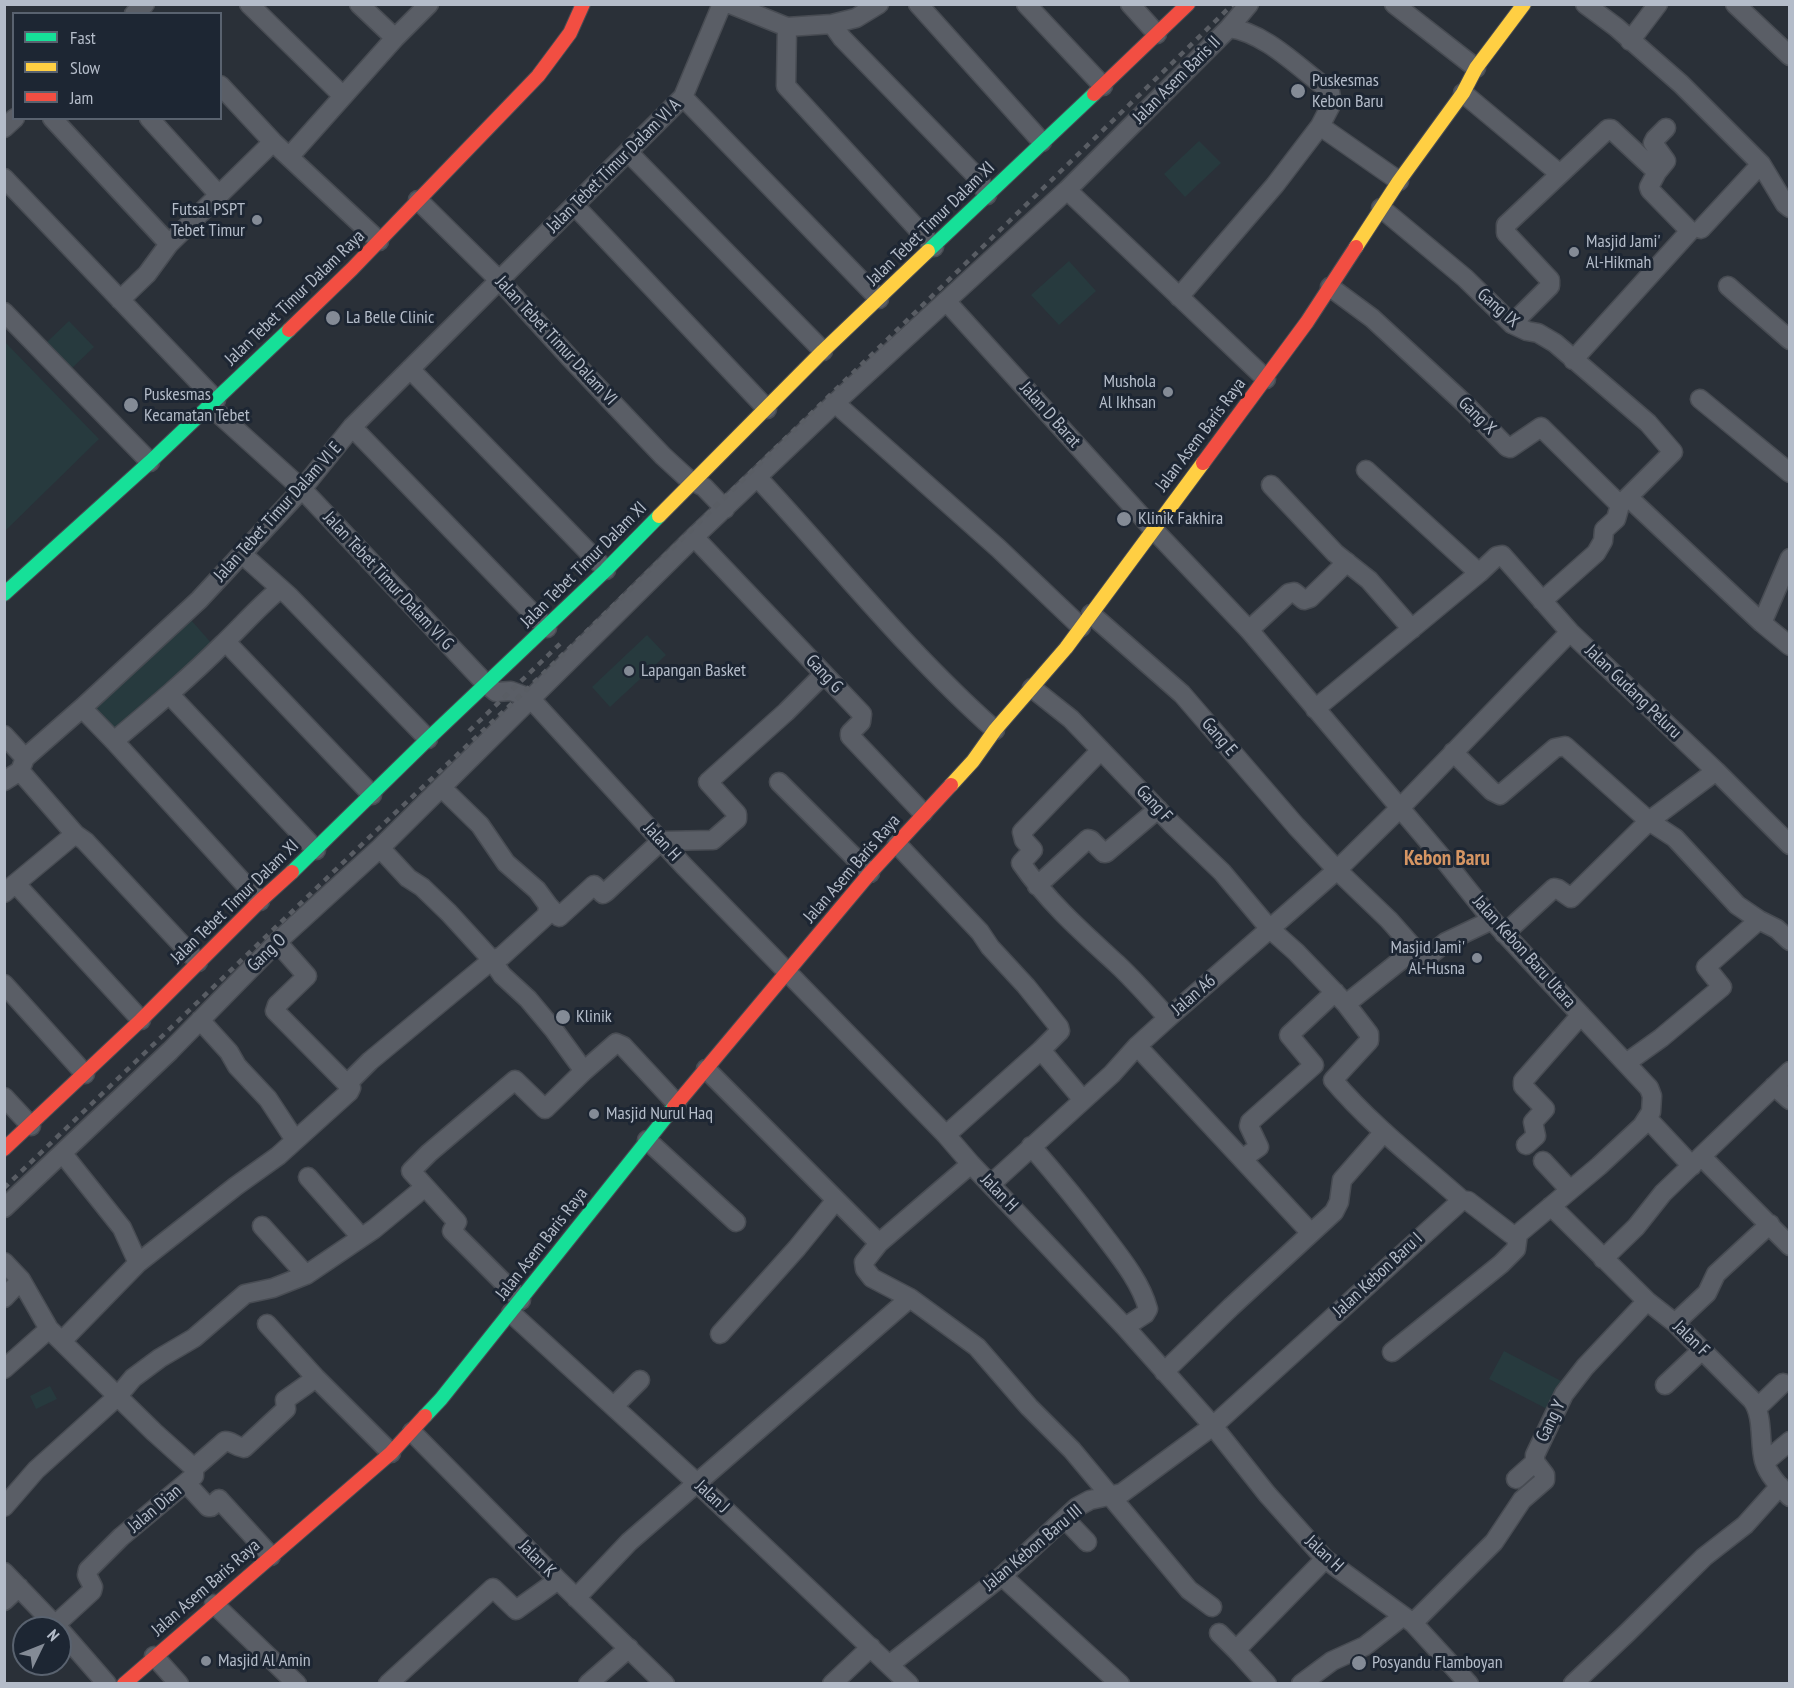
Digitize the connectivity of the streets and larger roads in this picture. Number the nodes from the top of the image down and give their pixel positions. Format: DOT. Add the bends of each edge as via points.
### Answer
graph roads {
  1 [pos="249,4"];
  2 [pos="359,4"];
  3 [pos="429,4"];
  4 [pos="583,4"];
  5 [pos="722,4"];
  6 [pos="730,4"];
  7 [pos="879,4"];
  8 [pos="918,4"];
  9 [pos="1026,4"];
  10 [pos="1130,4"];
  11 [pos="1188,4"];
  12 [pos="1249,4"];
  13 [pos="1394,4"];
  14 [pos="1524,4"];
  15 [pos="1585,4"];
  16 [pos="1658,4"];
  17 [pos="1735,4"];
  18 [pos="832,24"];
  19 [pos="787,27"];
  20 [pos="1229,28"];
  21 [pos="1157,34"];
  22 [pos="395,38"];
  23 [pos="1630,41"];
  24 [pos="1790,56"];
  25 [pos="1476,68"];
  26 [pos="1103,86"];
  27 [pos="222,87"];
  28 [pos="1463,93"];
  29 [pos="342,95"];
  30 [pos="683,97"];
  31 [pos="54,120"];
  32 [pos="151,120"];
  33 [pos="1320,126"];
  34 [pos="1666,128"];
  35 [pos="273,142"];
  36 [pos="1042,142"];
  37 [pos="629,153"];
  38 [pos="289,157"];
  39 [pos="1761,164"];
  40 [pos="1657,172"];
  41 [pos="1560,174"];
  42 [pos="4,178"];
  43 [pos="1399,181"];
  44 [pos="1067,190"];
  45 [pos="219,195"];
  46 [pos="987,195"];
  47 [pos="418,200"];
  48 [pos="574,206"];
  49 [pos="1382,208"];
  50 [pos="1790,208"];
  51 [pos="1701,229"];
  52 [pos="379,241"];
  53 [pos="169,244"];
  54 [pos="934,247"];
  55 [pos="500,281"];
  56 [pos="1728,286"];
  57 [pos="1330,287"];
  58 [pos="1179,297"];
  59 [pos="879,299"];
  60 [pos="120,300"];
  61 [pos="946,301"];
  62 [pos="4,312"];
  63 [pos="1512,324"];
  64 [pos="1790,340"];
  65 [pos="823,351"];
  66 [pos="1573,360"];
  67 [pos="410,369"];
  68 [pos="1266,379"];
  69 [pos="1700,399"];
  70 [pos="213,403"];
  71 [pos="835,403"];
  72 [pos="767,409"];
  73 [pos="352,427"];
  74 [pos="150,462"];
  75 [pos="1366,470"];
  76 [pos="1790,473"];
  77 [pos="757,477"];
  78 [pos="695,480"];
  79 [pos="1271,485"];
  80 [pos="302,489"];
  81 [pos="1624,501"];
  82 [pos="725,508"];
  83 [pos="1153,529"];
  84 [pos="694,537"];
  85 [pos="242,554"];
  86 [pos="1790,558"];
  87 [pos="1347,562"];
  88 [pos="606,570"];
  89 [pos="1479,573"];
  90 [pos="280,589"];
  91 [pos="4,594"];
  92 [pos="1542,601"];
  93 [pos="1086,620"];
  94 [pos="1762,623"];
  95 [pos="547,628"];
  96 [pos="1412,629"];
  97 [pos="1249,630"];
  98 [pos="1570,632"];
  99 [pos="226,642"];
  100 [pos="1790,646"];
  101 [pos="824,674"];
  102 [pos="486,684"];
  103 [pos="1032,688"];
  104 [pos="170,695"];
  105 [pos="530,698"];
  106 [pos="82,708"];
  107 [pos="1315,709"];
  108 [pos="995,730"];
  109 [pos="4,735"];
  110 [pos="428,739"];
  111 [pos="114,741"];
  112 [pos="1101,750"];
  113 [pos="1453,752"];
  114 [pos="23,764"];
  115 [pos="1716,771"];
  116 [pos="4,782"];
  117 [pos="779,782"];
  118 [pos="441,788"];
  119 [pos="372,795"];
  120 [pos="1400,808"];
  121 [pos="1158,809"];
  122 [pos="923,813"];
  123 [pos="1649,821"];
  124 [pos="75,834"];
  125 [pos="661,841"];
  126 [pos="897,844"];
  127 [pos="1790,845"];
  128 [pos="380,848"];
  129 [pos="316,850"];
  130 [pos="1337,870"];
  131 [pos="870,873"];
  132 [pos="1037,886"];
  133 [pos="10,889"];
  134 [pos="260,901"];
  135 [pos="548,904"];
  136 [pos="1759,920"];
  137 [pos="1498,927"];
  138 [pos="1269,928"];
  139 [pos="1790,941"];
  140 [pos="277,942"];
  141 [pos="1415,949"];
  142 [pos="492,960"];
  143 [pos="198,962"];
  144 [pos="788,973"];
  145 [pos="4,984"];
  146 [pos="1341,998"];
  147 [pos="1581,1016"];
  148 [pos="1168,1018"];
  149 [pos="141,1020"];
  150 [pos="200,1020"];
  151 [pos="1137,1046"];
  152 [pos="1041,1050"];
  153 [pos="1626,1063"];
  154 [pos="706,1069"];
  155 [pos="584,1071"];
  156 [pos="1790,1071"];
  157 [pos="85,1074"];
  158 [pos="347,1084"];
  159 [pos="1774,1086"];
  160 [pos="4,1097"];
  161 [pos="1083,1100"];
  162 [pos="1790,1100"];
  163 [pos="677,1104"];
  164 [pos="1647,1118"];
  165 [pos="31,1126"];
  166 [pos="1384,1132"];
  167 [pos="946,1135"];
  168 [pos="295,1140"];
  169 [pos="648,1140"];
  170 [pos="1526,1145"];
  171 [pos="1031,1146"];
  172 [pos="4,1149"];
  173 [pos="63,1154"];
  174 [pos="1242,1159"];
  175 [pos="1543,1161"];
  176 [pos="1697,1161"];
  177 [pos="970,1164"];
  178 [pos="308,1177"];
  179 [pos="991,1184"];
  180 [pos="425,1187"];
  181 [pos="1570,1190"];
  182 [pos="836,1200"];
  183 [pos="1462,1200"];
  184 [pos="1551,1206"];
  185 [pos="4,1208"];
  186 [pos="736,1222"];
  187 [pos="1770,1224"];
  188 [pos="262,1226"];
  189 [pos="1311,1233"];
  190 [pos="1518,1234"];
  191 [pos="361,1237"];
  192 [pos="879,1243"];
  193 [pos="1790,1246"];
  194 [pos="1603,1259"];
  195 [pos="4,1262"];
  196 [pos="138,1263"];
  197 [pos="306,1275"];
  198 [pos="21,1280"];
  199 [pos="4,1298"];
  200 [pos="910,1298"];
  201 [pos="1647,1301"];
  202 [pos="516,1307"];
  203 [pos="1675,1323"];
  204 [pos="267,1324"];
  205 [pos="1125,1327"];
  206 [pos="720,1334"];
  207 [pos="55,1335"];
  208 [pos="1702,1350"];
  209 [pos="1392,1352"];
  210 [pos="4,1369"];
  211 [pos="1164,1372"];
  212 [pos="316,1378"];
  213 [pos="640,1380"];
  214 [pos="1783,1383"];
  215 [pos="1665,1385"];
  216 [pos="118,1396"];
  217 [pos="614,1406"];
  218 [pos="1757,1408"];
  219 [pos="1213,1426"];
  220 [pos="412,1432"];
  221 [pos="1790,1441"];
  222 [pos="391,1453"];
  223 [pos="1534,1462"];
  224 [pos="1765,1462"];
  225 [pos="190,1475"];
  226 [pos="1516,1479"];
  227 [pos="697,1483"];
  228 [pos="1785,1491"];
  229 [pos="1112,1496"];
  230 [pos="4,1507"];
  231 [pos="1065,1519"];
  232 [pos="1087,1542"];
  233 [pos="271,1556"];
  234 [pos="1325,1559"];
  235 [pos="4,1572"];
  236 [pos="1002,1576"];
  237 [pos="558,1580"];
  238 [pos="19,1587"];
  239 [pos="576,1598"];
  240 [pos="4,1601"];
  241 [pos="214,1604"];
  242 [pos="1212,1607"];
  243 [pos="47,1616"];
  244 [pos="68,1616"];
  245 [pos="1408,1620"];
  246 [pos="1219,1633"];
  247 [pos="72,1643"];
  248 [pos="871,1647"];
  249 [pos="629,1648"];
  250 [pos="1236,1650"];
  251 [pos="154,1656"];
  252 [pos="889,1665"];
  253 [pos="107,1683"];
  254 [pos="124,1683"];
  255 [pos="179,1683"];
  256 [pos="297,1683"];
  257 [pos="388,1683"];
  258 [pos="588,1683"];
  259 [pos="666,1683"];
  260 [pos="832,1683"];
  261 [pos="909,1683"];
  262 [pos="1120,1683"];
  263 [pos="1267,1683"];
  264 [pos="1301,1683"];
  265 [pos="1468,1683"];
  266 [pos="1573,1683"];
  1 -- 29 [label="street"];
  2 -- 22 [label="street"];
  3 -- 22 [label="street"];
  4 -- 47 [label="street, Jalan Tebet Timur Dalam Raya" via="570,33 538,76"];
  5 -- 30 [label="street, Jalan Tebet Timur Dalam VI A"];
  6 -- 19 [label="street"];
  7 -- 18 [label="street" via="856,18"];
  8 -- 36 [label="street"];
  9 -- 26 [label="street"];
  10 -- 21 [label="street"];
  11 -- 21 [label="street, Jalan Tebet Timur Dalam XI"];
  12 -- 20 [label="street"];
  13 -- 25 [label="street"];
  14 -- 25 [label="street, Jalan Asem Baris Raya"];
  15 -- 23 [label="street"];
  16 -- 23 [label="street"];
  17 -- 24 [label="street"];
  18 -- 19 [label="street"];
  18 -- 46 [label="street" via="979,179"];
  19 -- 54 [label="street" via="786,86"];
  20 -- 33 [label="street, Jalan Asem Baris II" via="1246,31 1264,41 1330,92 1332,103"];
  20 -- 44 [label="street, Jalan Asem Baris II"];
  21 -- 26 [label="street, Jalan Tebet Timur Dalam XI"];
  22 -- 29 [label="street"];
  23 -- 39 [label="street" via="1681,84"];
  25 -- 28 [label="street, Jalan Asem Baris Raya"];
  26 -- 36 [label="street, Jalan Tebet Timur Dalam XI"];
  27 -- 35 [label="street"];
  28 -- 41 [label="street"];
  28 -- 43 [label="street, Jalan Asem Baris Raya"];
  29 -- 38 [label="street"];
  30 -- 37 [label="street, Jalan Tebet Timur Dalam VI A"];
  30 -- 59 [label="street"];
  31 -- 53 [label="street"];
  32 -- 45 [label="street"];
  33 -- 43 [label="street"];
  33 -- 58 [label="street, Jalan Asem Baris II"];
  34 -- 40 [label="street" via="1653,143 1666,161"];
  35 -- 38 [label="street"];
  35 -- 45 [label="street"];
  36 -- 46 [label="street, Jalan Tebet Timur Dalam XI"];
  37 -- 48 [label="street, Jalan Tebet Timur Dalam VI A"];
  37 -- 65 [label="street"];
  38 -- 52 [label="street"];
  39 -- 50 [label="street"];
  39 -- 51 [label="street"];
  40 -- 41 [label="street" via="1611,129"];
  40 -- 66 [label="street" via="1650,190 1690,231"];
  41 -- 63 [label="street" via="1505,228 1551,283"];
  42 -- 60 [label="street, Jalan Tebet Timur Dalam VI G"];
  43 -- 49 [label="street, Jalan Asem Baris Raya"];
  44 -- 58 [label="street"];
  44 -- 61 [label="street, Jalan Asem Baris II"];
  45 -- 53 [label="street"];
  46 -- 54 [label="street, Jalan Tebet Timur Dalam XI"];
  47 -- 52 [label="street, Jalan Tebet Timur Dalam Raya"];
  47 -- 55 [label="street, Jalan Tebet Timur Dalam VI"];
  48 -- 55 [label="street, Jalan Tebet Timur Dalam VI A"];
  48 -- 72 [label="street"];
  49 -- 57 [label="street, Jalan Asem Baris Raya"];
  49 -- 63 [label="street, Gang IX" via="1465,278"];
  52 -- 70 [label="street, Jalan Tebet Timur Dalam Raya"];
  53 -- 60 [label="street" via="147,274"];
  54 -- 59 [label="street, Jalan Tebet Timur Dalam XI"];
  55 -- 67 [label="street, Jalan Tebet Timur Dalam VI E"];
  55 -- 78 [label="street, Jalan Tebet Timur Dalam VI" via="663,456 687,478"];
  56 -- 64 [label="street"];
  57 -- 68 [label="street, Jalan Asem Baris Raya"];
  57 -- 81 [label="street, Gang X" via="1372,318 1507,447 1541,427"];
  58 -- 68 [label="street"];
  59 -- 65 [label="street, Jalan Tebet Timur Dalam XI"];
  60 -- 70 [label="street, Jalan Tebet Timur Dalam VI G"];
  61 -- 71 [label="street, Jalan Asem Baris II"];
  61 -- 83 [label="street, Jalan D Barat"];
  62 -- 74 [label="street"];
  63 -- 66 [label="street, Gang IX" via="1548,338"];
  65 -- 72 [label="street, Jalan Tebet Timur Dalam XI"];
  66 -- 81 [label="street, Gang IX" via="1648,423 1672,449 1673,454"];
  67 -- 73 [label="street, Jalan Tebet Timur Dalam VI E"];
  67 -- 88 [label="street"];
  68 -- 83 [label="street, Jalan Asem Baris Raya"];
  69 -- 76 [label="street"];
  70 -- 74 [label="street, Jalan Tebet Timur Dalam Raya"];
  70 -- 80 [label="street, Jalan Tebet Timur Dalam VI G"];
  71 -- 77 [label="street, Jalan Asem Baris II"];
  71 -- 93 [label="street, Gang E" via="998,548"];
  72 -- 78 [label="street, Jalan Tebet Timur Dalam XI"];
  73 -- 80 [label="street, Jalan Tebet Timur Dalam VI E"];
  73 -- 95 [label="street"];
  74 -- 91 [label="street, Jalan Tebet Timur Dalam Raya"];
  75 -- 89 [label="street"];
  77 -- 82 [label="street, Gang O"];
  77 -- 108 [label="street" via="896,632"];
  78 -- 82 [label="street, Jalan Tebet Timur Dalam VI"];
  78 -- 88 [label="street, Jalan Tebet Timur Dalam XI"];
  79 -- 87 [label="street"];
  80 -- 85 [label="street, Jalan Tebet Timur Dalam VI E"];
  80 -- 102 [label="street, Jalan Tebet Timur Dalam VI G"];
  81 -- 92 [label="street" via="1616,519 1604,530 1596,553"];
  81 -- 94 [label="street"];
  82 -- 84 [label="street, Gang O"];
  83 -- 93 [label="street, Jalan Asem Baris Raya"];
  83 -- 97 [label="street, Jalan Kebon Baru Utara"];
  84 -- 101 [label="street, Gang G"];
  84 -- 105 [label="street, Gang O"];
  85 -- 90 [label="street"];
  85 -- 106 [label="street, Jalan Tebet Timur Dalam VI E" via="199,600"];
  86 -- 94 [label="street"];
  87 -- 96 [label="street" via="1369,580"];
  87 -- 97 [label="street" via="1310,598 1305,600 1289,593"];
  88 -- 95 [label="street, Jalan Tebet Timur Dalam XI"];
  89 -- 92 [label="street, Jalan Gudang Peluru" via="1497,556 1504,555"];
  89 -- 96 [label="street"];
  90 -- 99 [label="street"];
  90 -- 110 [label="street"];
  92 -- 98 [label="street, Jalan Gudang Peluru"];
  93 -- 103 [label="street, Jalan Asem Baris Raya"];
  93 -- 130 [label="street, Gang E" via="1182,694"];
  94 -- 100 [label="street"];
  95 -- 102 [label="street, Jalan Tebet Timur Dalam XI"];
  96 -- 107 [label="street"];
  97 -- 107 [label="street, Jalan Kebon Baru Utara"];
  98 -- 113 [label="street, Jalan A6"];
  98 -- 115 [label="street, Jalan Gudang Peluru"];
  99 -- 104 [label="street"];
  99 -- 119 [label="street"];
  101 -- 122 [label="street, Gang G" via="862,714 850,736"];
  101 -- 125 [label="street" via="708,782 737,814 737,819 713,840"];
  102 -- 105 [label="street" via="496,692 511,691"];
  102 -- 110 [label="street, Jalan Tebet Timur Dalam XI"];
  103 -- 108 [label="street, Jalan Asem Baris Raya"];
  103 -- 112 [label="street, Gang F" via="1071,719"];
  104 -- 111 [label="street"];
  104 -- 129 [label="street"];
  105 -- 118 [label="street, Gang O"];
  105 -- 125 [label="street, Jalan H"];
  106 -- 111 [label="street"];
  106 -- 114 [label="street, Jalan Tebet Timur Dalam VI E"];
  107 -- 120 [label="street, Jalan Kebon Baru Utara"];
  108 -- 122 [label="street, Jalan Asem Baris Raya" via="973,761"];
  109 -- 114 [label="street"];
  110 -- 119 [label="street, Jalan Tebet Timur Dalam XI"];
  111 -- 134 [label="street"];
  112 -- 121 [label="street, Gang F"];
  112 -- 132 [label="street" via="1022,831 1033,850 1021,863"];
  113 -- 120 [label="street, Jalan A6"];
  113 -- 123 [label="street" via="1500,795 1555,748 1565,746"];
  114 -- 116 [label="street, Jalan Tebet Timur Dalam VI E"];
  114 -- 124 [label="street"];
  115 -- 123 [label="street"];
  115 -- 127 [label="street, Jalan Gudang Peluru"];
  117 -- 131 [label="street"];
  118 -- 128 [label="street, Gang O"];
  118 -- 135 [label="street" via="480,825 506,863"];
  119 -- 129 [label="street, Jalan Tebet Timur Dalam XI"];
  120 -- 130 [label="street, Jalan A6"];
  120 -- 137 [label="street, Jalan Kebon Baru Utara"];
  121 -- 132 [label="street" via="1106,853 1088,839"];
  121 -- 138 [label="street, Gang F" via="1222,872"];
  122 -- 126 [label="street, Jalan Asem Baris Raya"];
  123 -- 136 [label="street" via="1675,838 1737,905"];
  123 -- 137 [label="street" via="1571,898 1554,888"];
  124 -- 133 [label="street"];
  124 -- 143 [label="street"];
  125 -- 135 [label="street" via="604,893 593,886 559,917"];
  125 -- 144 [label="street, Jalan H"];
  126 -- 131 [label="street, Jalan Asem Baris Raya"];
  126 -- 152 [label="street" via="980,932 1059,1027 1060,1031"];
  128 -- 140 [label="street, Gang O"];
  128 -- 142 [label="street"];
  129 -- 134 [label="street, Jalan Tebet Timur Dalam XI"];
  130 -- 138 [label="street, Jalan A6"];
  130 -- 141 [label="street, Gang E"];
  131 -- 144 [label="street, Jalan Asem Baris Raya"];
  132 -- 148 [label="street"];
  133 -- 149 [label="street"];
  134 -- 143 [label="street, Jalan Tebet Timur Dalam XI"];
  135 -- 142 [label="street" via="546,916 502,956"];
  136 -- 139 [label="street"];
  136 -- 153 [label="street" via="1706,968 1722,987"];
  137 -- 141 [label="street" via="1446,942 1427,957"];
  137 -- 147 [label="street, Jalan Kebon Baru Utara"];
  138 -- 146 [label="street, Gang F"];
  138 -- 148 [label="street, Jalan A6"];
  140 -- 150 [label="street, Gang O"];
  140 -- 158 [label="street" via="307,976 275,1011"];
  141 -- 146 [label="street"];
  142 -- 155 [label="street" via="554,1030"];
  142 -- 158 [label="street" via="370,1060"];
  143 -- 149 [label="street, Jalan Tebet Timur Dalam XI"];
  144 -- 154 [label="street, Jalan Asem Baris Raya"];
  144 -- 167 [label="street, Jalan H"];
  145 -- 157 [label="street"];
  146 -- 166 [label="street, Gang F" via="1369,1034 1369,1041 1333,1080"];
  146 -- 174 [label="street" via="1289,1035 1314,1065 1250,1122 1259,1147"];
  147 -- 153 [label="street, Jalan Kebon Baru Utara"];
  147 -- 170 [label="street" via="1523,1082 1545,1109 1533,1125 1536,1136"];
  148 -- 151 [label="street, Jalan A6"];
  149 -- 157 [label="street, Jalan Tebet Timur Dalam XI"];
  150 -- 168 [label="street" via="268,1099"];
  150 -- 173 [label="street, Gang O"];
  151 -- 161 [label="street, Jalan A6"];
  151 -- 174 [label="street"];
  152 -- 161 [label="street"];
  152 -- 167 [label="street"];
  153 -- 164 [label="street, Jalan Kebon Baru Utara" via="1649,1088 1652,1103"];
  154 -- 163 [label="street, Jalan Asem Baris Raya"];
  154 -- 182 [label="street"];
  155 -- 163 [label="street" via="619,1044"];
  155 -- 180 [label="street" via="545,1109 515,1080 411,1171"];
  156 -- 159 [label="street"];
  157 -- 165 [label="street, Jalan Tebet Timur Dalam XI"];
  158 -- 168 [label="street" via="349,1092"];
  159 -- 162 [label="street"];
  159 -- 176 [label="street"];
  160 -- 165 [label="street"];
  161 -- 171 [label="street, Jalan A6"];
  163 -- 169 [label="street, Jalan Asem Baris Raya"];
  164 -- 176 [label="street"];
  164 -- 181 [label="street"];
  165 -- 172 [label="street, Jalan Tebet Timur Dalam XI"];
  166 -- 183 [label="street"];
  166 -- 189 [label="street" via="1346,1173 1337,1207"];
  167 -- 177 [label="street, Jalan H"];
  168 -- 196 [label="street"];
  169 -- 186 [label="street"];
  169 -- 202 [label="street, Jalan Asem Baris Raya"];
  171 -- 179 [label="street, Jalan A6"];
  171 -- 205 [label="street" via="1076,1197 1141,1293 1148,1309"];
  173 -- 185 [label="street, Gang O"];
  173 -- 196 [label="street" via="122,1228"];
  174 -- 189 [label="street"];
  175 -- 181 [label="street"];
  176 -- 187 [label="street"];
  176 -- 194 [label="street"];
  177 -- 179 [label="street, Jalan H"];
  177 -- 192 [label="street"];
  178 -- 191 [label="street"];
  179 -- 205 [label="street, Jalan H"];
  180 -- 191 [label="street"];
  180 -- 202 [label="street, Jalan J" via="457,1222 452,1231"];
  181 -- 184 [label="street"];
  182 -- 192 [label="street"];
  182 -- 206 [label="street"];
  183 -- 190 [label="street" via="1511,1234"];
  183 -- 219 [label="street, Jalan Kebon Baru I"];
  184 -- 190 [label="street"];
  184 -- 194 [label="street, Jalan F"];
  187 -- 193 [label="street"];
  187 -- 203 [label="street" via="1716,1274 1707,1293"];
  188 -- 197 [label="street"];
  189 -- 211 [label="street"];
  190 -- 209 [label="street" via="1516,1249 1501,1264"];
  191 -- 197 [label="street"];
  192 -- 200 [label="street" via="864,1262 865,1269 872,1278"];
  194 -- 201 [label="street, Jalan F"];
  195 -- 198 [label="street"];
  196 -- 207 [label="street"];
  197 -- 216 [label="street" via="245,1294 194,1338 133,1378"];
  198 -- 199 [label="street"];
  198 -- 207 [label="street"];
  200 -- 227 [label="street"];
  200 -- 229 [label="street" via="977,1347"];
  201 -- 203 [label="street, Jalan F"];
  201 -- 223 [label="street, Gang Y" via="1564,1394"];
  202 -- 217 [label="street, Jalan J"];
  202 -- 220 [label="street, Jalan Asem Baris Raya"];
  203 -- 208 [label="street, Jalan F"];
  204 -- 212 [label="street"];
  205 -- 211 [label="street, Jalan H"];
  207 -- 210 [label="street"];
  207 -- 216 [label="street"];
  208 -- 215 [label="street"];
  208 -- 218 [label="street, Jalan F"];
  211 -- 219 [label="street, Jalan H"];
  212 -- 222 [label="street"];
  212 -- 225 [label="street" via="285,1400 286,1409 244,1448 225,1441"];
  213 -- 217 [label="street"];
  214 -- 218 [label="street"];
  216 -- 225 [label="street"];
  216 -- 230 [label="street" via="36,1470"];
  217 -- 227 [label="street, Jalan J"];
  218 -- 224 [label="street, Jalan F"];
  219 -- 229 [label="street, Jalan Kebon Baru III" via="1122,1493"];
  219 -- 234 [label="street, Jalan H"];
  220 -- 222 [label="street, Jalan Asem Baris Raya"];
  220 -- 237 [label="street, Jalan K"];
  221 -- 224 [label="street"];
  222 -- 233 [label="street, Jalan Asem Baris Raya"];
  223 -- 226 [label="street"];
  223 -- 245 [label="street, Gang Y" via="1545,1480 1522,1500 1494,1542"];
  224 -- 228 [label="street, Jalan F"];
  225 -- 233 [label="street, Jalan Dian" via="208,1507 219,1499"];
  225 -- 244 [label="street, Jalan Dian" via="88,1570 92,1591"];
  227 -- 239 [label="street" via="629,1542"];
  227 -- 248 [label="street, Jalan J"];
  228 -- 266 [label="street" via="1704,1557"];
  229 -- 231 [label="street, Jalan Kebon Baru III" via="1090,1500"];
  229 -- 242 [label="street" via="1189,1590"];
  231 -- 232 [label="street"];
  231 -- 236 [label="street, Jalan Kebon Baru III"];
  233 -- 241 [label="street, Jalan Asem Baris Raya"];
  234 -- 245 [label="street, Jalan H"];
  234 -- 250 [label="street"];
  235 -- 238 [label="street"];
  236 -- 252 [label="street, Jalan Kebon Baru III"];
  236 -- 262 [label="street"];
  237 -- 239 [label="street, Jalan K"];
  237 -- 257 [label="street" via="516,1610 494,1587"];
  238 -- 240 [label="street"];
  238 -- 243 [label="street"];
  239 -- 249 [label="street, Jalan K"];
  241 -- 251 [label="street, Jalan Asem Baris Raya"];
  241 -- 256 [label="street"];
  245 -- 264 [label="street" via="1332,1661"];
  245 -- 265 [label="street, Jalan H"];
  246 -- 250 [label="street"];
  247 -- 253 [label="street"];
  248 -- 252 [label="street, Jalan J"];
  248 -- 260 [label="street"];
  249 -- 258 [label="street"];
  249 -- 259 [label="street, Jalan K"];
  250 -- 263 [label="street"];
  251 -- 254 [label="street, Jalan Asem Baris Raya"];
  251 -- 255 [label="street"];
  252 -- 261 [label="street, Jalan J"];
}
